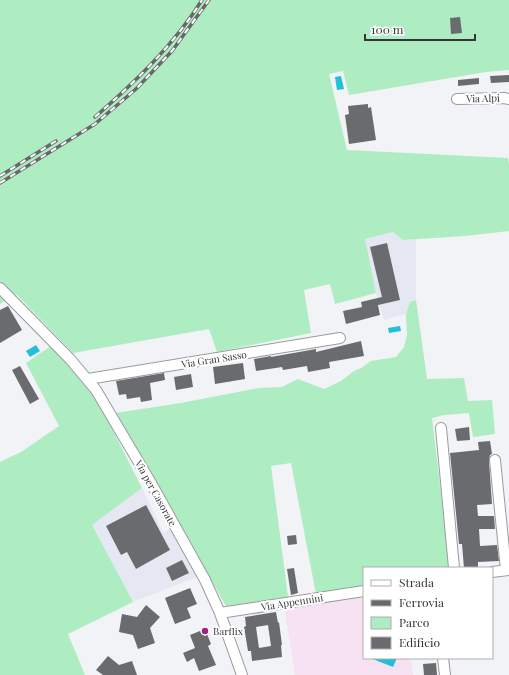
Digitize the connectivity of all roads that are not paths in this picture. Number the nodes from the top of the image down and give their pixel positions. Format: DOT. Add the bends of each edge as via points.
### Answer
graph roads {
  1 [pos="457,99"];
  2 [pos="509,99"];
  3 [pos="0,288"];
  4 [pos="340,338"];
  5 [pos="88,379"];
  6 [pos="441,428"];
  7 [pos="495,460"];
  8 [pos="454,567"];
  9 [pos="507,570"];
  10 [pos="493,572"];
  11 [pos="363,591"];
  12 [pos="220,613"];
  13 [pos="443,659"];
  14 [pos="242,675"];
  15 [pos="445,675"];
  1 -- 2 [label="street, Via Alpi"];
  3 -- 5 [label="street, Via per Casorate"];
  4 -- 5 [label="street, Via Gran Sasso"];
  5 -- 12 [label="street, Via per Casorate" via="151,483 205,580"];
  6 -- 8 [label="street"];
  7 -- 9 [label="street"];
  9 -- 10 [label="street"];
  11 -- 12 [label="street, Via Appennini"];
  12 -- 14 [label="street, Via per Casorate"];
  13 -- 15 [label="street"];
}
